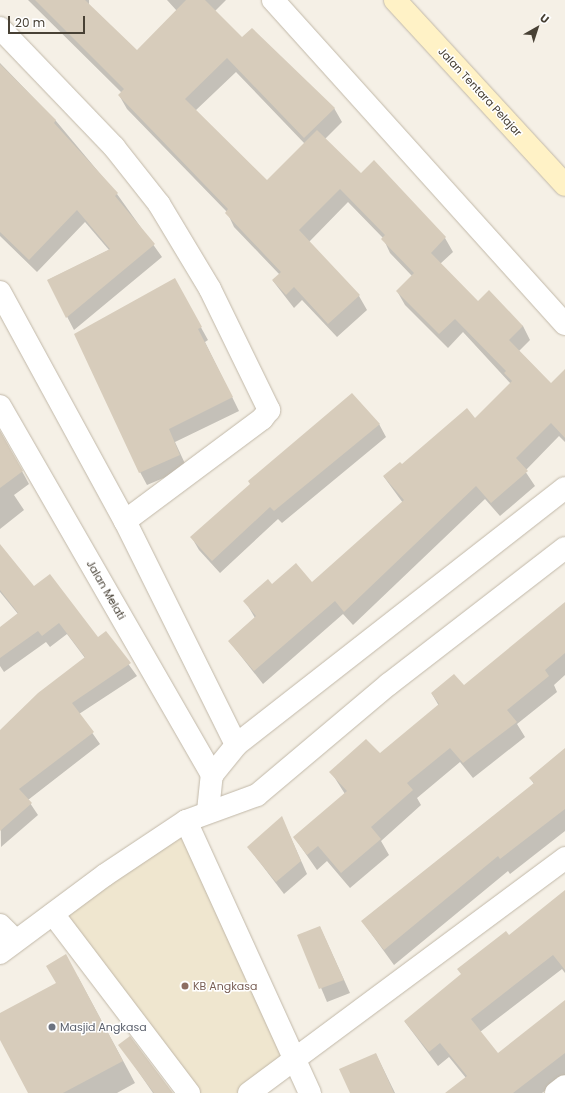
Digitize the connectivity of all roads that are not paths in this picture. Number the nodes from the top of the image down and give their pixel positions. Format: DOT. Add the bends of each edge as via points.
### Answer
graph roads {
  1 [pos="273,0"];
  2 [pos="395,0"];
  3 [pos="0,28"];
  4 [pos="565,185"];
  5 [pos="0,292"];
  6 [pos="565,324"];
  7 [pos="0,406"];
  8 [pos="565,488"];
  9 [pos="125,522"];
  10 [pos="565,548"];
  11 [pos="236,745"];
  12 [pos="212,775"];
  13 [pos="208,811"];
  14 [pos="186,821"];
  15 [pos="565,858"];
  16 [pos="53,914"];
  17 [pos="0,925"];
  18 [pos="8,947"];
  19 [pos="294,1060"];
  20 [pos="565,1086"];
  21 [pos="189,1093"];
  22 [pos="249,1093"];
  23 [pos="310,1093"];
  24 [pos="556,1093"];
  1 -- 6 [label="street"];
  2 -- 4 [label="main road, Jalan Tentara Pelajar"];
  3 -- 9 [label="street" via="114,147 159,204 210,289 268,410 262,419"];
  5 -- 9 [label="street"];
  7 -- 12 [label="street, Jalan Melati"];
  8 -- 11 [label="street"];
  9 -- 11 [label="street"];
  10 -- 13 [label="street" via="389,684 257,795"];
  11 -- 12 [label="street"];
  12 -- 13 [label="street"];
  13 -- 14 [label="street"];
  14 -- 16 [label="street"];
  14 -- 19 [label="street"];
  15 -- 19 [label="street"];
  16 -- 18 [label="street"];
  16 -- 21 [label="street"];
  17 -- 18 [label="street"];
  19 -- 22 [label="street"];
  19 -- 23 [label="street"];
  20 -- 24 [label="street"];
}
